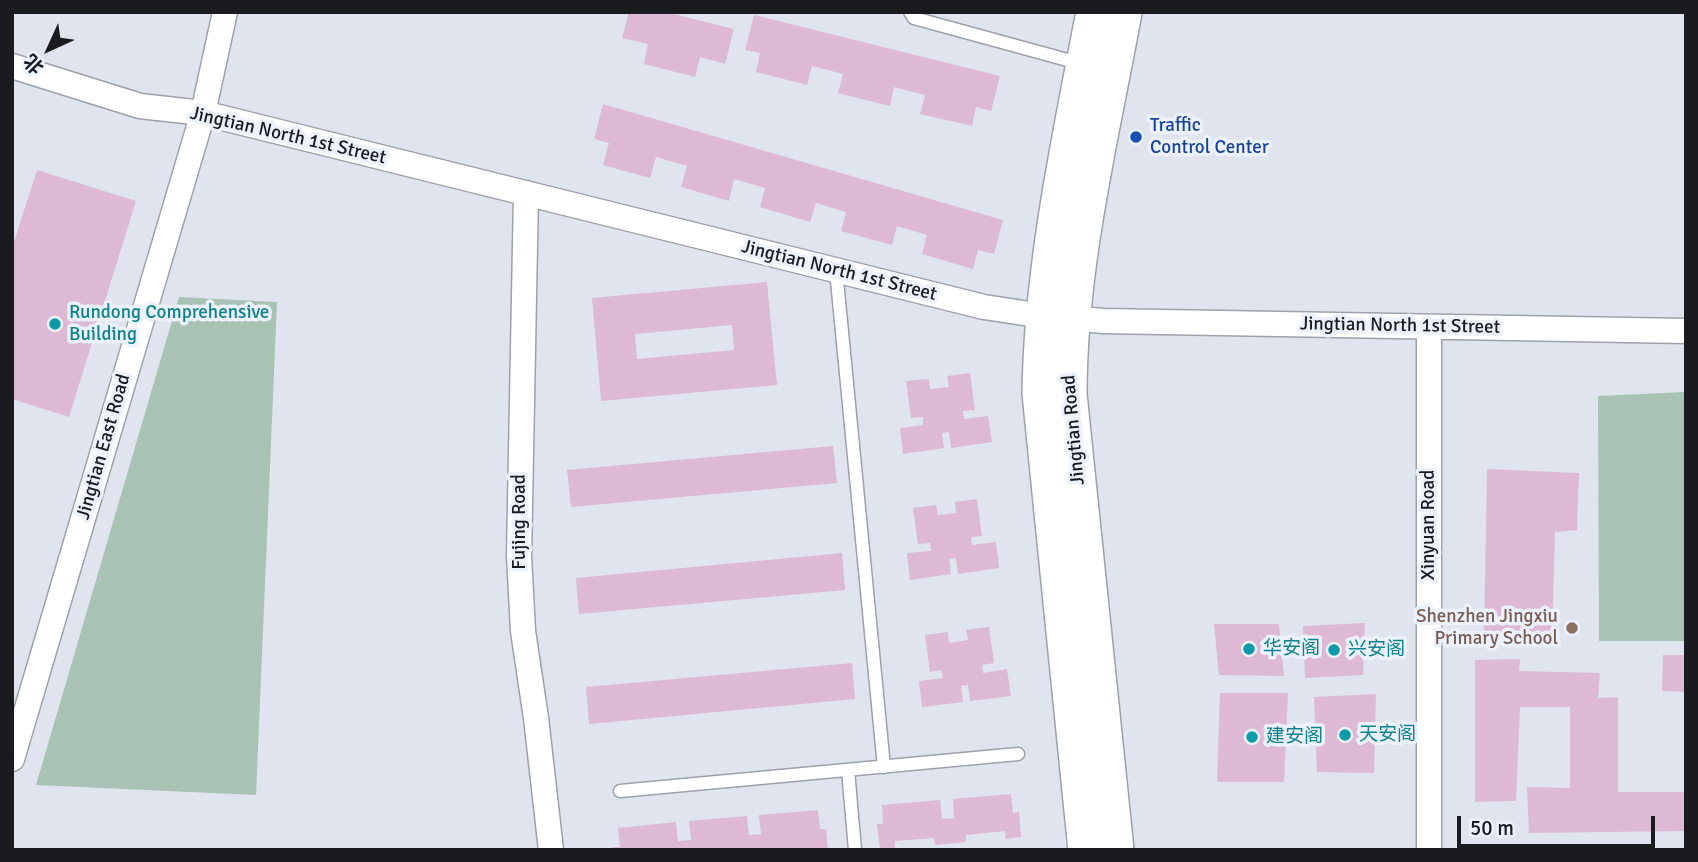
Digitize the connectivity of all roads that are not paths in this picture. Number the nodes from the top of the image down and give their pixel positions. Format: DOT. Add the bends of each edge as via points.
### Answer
graph roads {
  1 [pos="225,12"];
  2 [pos="910,12"];
  3 [pos="1094,12"];
  4 [pos="1124,12"];
  5 [pos="12,65"];
  6 [pos="1099,68"];
  7 [pos="203,113"];
  8 [pos="526,193"];
  9 [pos="836,270"];
  10 [pos="1057,317"];
  11 [pos="1429,327"];
  12 [pos="1686,331"];
  13 [pos="1018,754"];
  14 [pos="12,759"];
  15 [pos="884,766"];
  16 [pos="848,770"];
  17 [pos="620,791"];
  18 [pos="551,850"];
  19 [pos="855,850"];
  20 [pos="1086,850"];
  21 [pos="1116,850"];
  22 [pos="1429,850"];
  1 -- 7 [label="street, Jingtian East Road"];
  2 -- 6 [label="lane" via="915,18"];
  3 -- 6 [label="main road, Jingtian Road"];
  4 -- 6 [label="main road, Jingtian Road"];
  5 -- 7 [label="street, Jingtian North 1st Street" via="140,106"];
  6 -- 10 [label="main road, Jingtian Road" via="1049,258"];
  7 -- 8 [label="street, Jingtian North 1st Street"];
  7 -- 14 [label="street, Jingtian East Road"];
  8 -- 9 [label="street, Jingtian North 1st Street"];
  8 -- 18 [label="street, Fujing Road" via="519,556 523,631"];
  9 -- 10 [label="street, Jingtian North 1st Street" via="984,307"];
  9 -- 15 [label="lane"];
  10 -- 11 [label="street, Jingtian North 1st Street"];
  10 -- 20 [label="main road, Jingtian Road" via="1040,393 1042,432"];
  10 -- 21 [label="main road, Jingtian Road"];
  11 -- 12 [label="street, Jingtian North 1st Street"];
  11 -- 22 [label="street, Xinyuan Road"];
  13 -- 15 [label="lane"];
  15 -- 16 [label="lane"];
  16 -- 17 [label="lane"];
  16 -- 19 [label="lane"];
}
